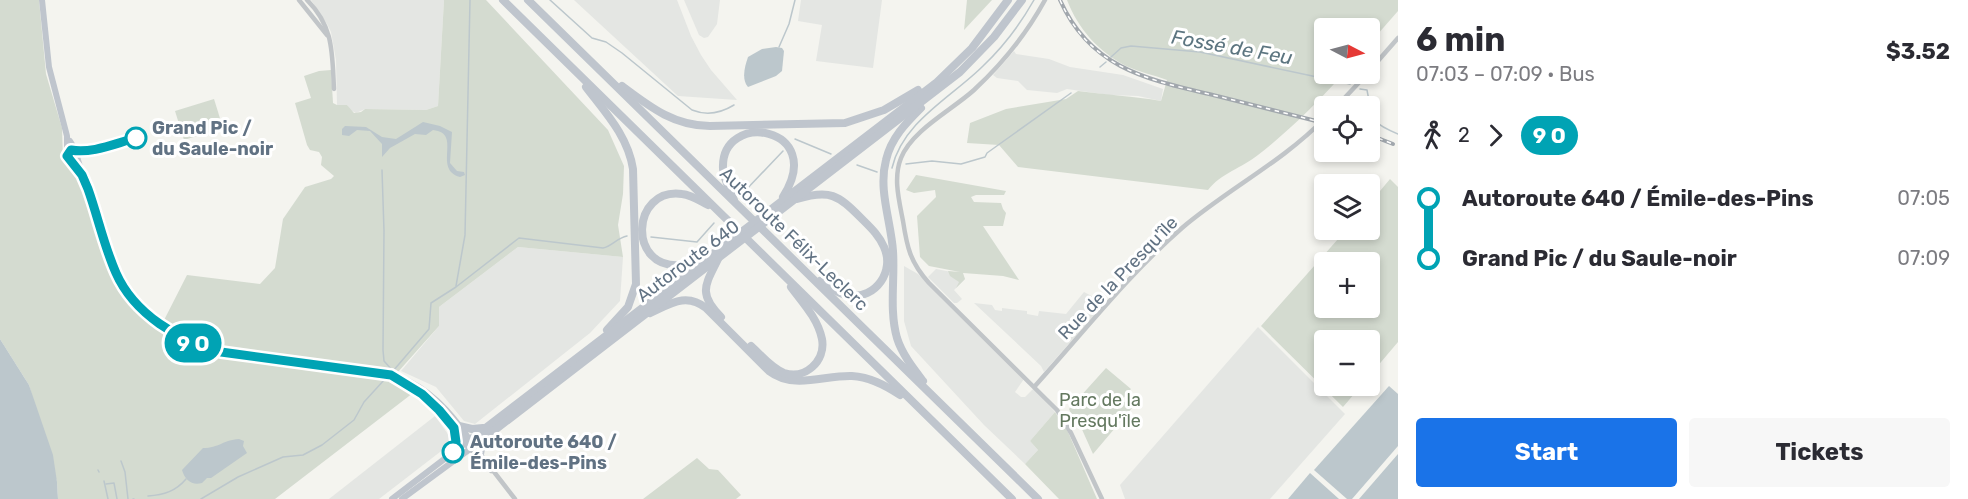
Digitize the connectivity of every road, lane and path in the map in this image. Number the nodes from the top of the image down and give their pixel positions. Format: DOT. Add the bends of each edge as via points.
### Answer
graph roads {
  1 [pos="42,0"];
  2 [pos="299,0"];
  3 [pos="307,0"];
  4 [pos="503,0"];
  5 [pos="528,0"];
  6 [pos="1008,0"];
  7 [pos="1022,0"];
  8 [pos="1045,0"];
  9 [pos="1398,38"];
  10 [pos="331,46"];
  11 [pos="1380,58"];
  12 [pos="566,62"];
  13 [pos="597,67"];
  14 [pos="951,69"];
  15 [pos="946,83"];
  16 [pos="1357,84"];
  17 [pos="334,89"];
  18 [pos="1346,96"];
  19 [pos="1314,128"];
  20 [pos="793,200"];
  21 [pos="779,203"];
  22 [pos="736,204"];
  23 [pos="717,210"];
  24 [pos="763,220"];
  25 [pos="715,256"];
  26 [pos="775,267"];
  27 [pos="808,274"];
  28 [pos="638,319"];
  29 [pos="594,344"];
  30 [pos="1035,386"];
  31 [pos="935,399"];
  32 [pos="916,405"];
  33 [pos="456,427"];
  34 [pos="484,428"];
  35 [pos="483,439"];
  36 [pos="470,444"];
  37 [pos="453,452"];
  38 [pos="480,454"];
  39 [pos="1012,474"];
  40 [pos="496,475"];
  41 [pos="1009,497"];
  42 [pos="392,499"];
  43 [pos="402,499"];
  44 [pos="515,499"];
  45 [pos="1038,499"];
  46 [pos="1044,499"];
  47 [pos="1101,499"];
  1 -- 33 [label="main road" via="50,72 72,151 68,158 75,161 82,175 120,282 143,309 166,328 224,353 391,375 441,404"];
  2 -- 10 [label="street" via="323,29"];
  3 -- 10 [label="street" via="325,24"];
  4 -- 12 [label="highway, Autoroute Félix-Leclerc"];
  5 -- 13 [label="highway, Autoroute Félix-Leclerc"];
  6 -- 14 [label="highway, Autoroute 640" via="980,39"];
  7 -- 15 [label="highway, Autoroute 640" via="989,43"];
  8 -- 30 [label="street" via="1022,36 986,78 909,143 901,156 897,176 906,242 914,265"];
  9 -- 11 [label="street"];
  10 -- 17 [label="street"];
  12 -- 23 [label="highway, Autoroute Félix-Leclerc"];
  12 -- 29 [label="highway" via="619,131 633,169 636,287 626,309"];
  13 -- 14 [label="highway" via="663,115 684,124 710,126 831,125 854,121 896,104"];
  13 -- 22 [label="highway, Autoroute Félix-Leclerc"];
  14 -- 21 [label="highway, Autoroute 640"];
  15 -- 20 [label="highway, Autoroute 640"];
  15 -- 31 [label="highway" via="897,135 883,179 893,249 897,335 904,354"];
  16 -- 18 [label="street"];
  19 -- 30 [label="street, Rue de la Presqu'île" via="1285,155 1159,249"];
  20 -- 24 [label="highway, Autoroute 640"];
  20 -- 27 [label="highway" via="818,194 838,197 876,233 887,255 882,280 861,295 841,294"];
  21 -- 22 [label="highway" via="794,177 794,158 780,138 759,131 737,139 725,156 724,176"];
  21 -- 24 [label="highway, Autoroute 640"];
  22 -- 27 [label="highway, Autoroute Félix-Leclerc"];
  23 -- 25 [label="highway" via="688,195 670,194 650,207 641,227 647,249 664,263 684,265"];
  23 -- 26 [label="highway, Autoroute Félix-Leclerc"];
  24 -- 25 [label="highway, Autoroute 640"];
  25 -- 26 [label="highway" via="705,286 711,306 772,366 784,373 800,373 818,361 822,338 812,315"];
  25 -- 28 [label="highway, Autoroute 640"];
  25 -- 29 [label="highway, Autoroute 640"];
  26 -- 32 [label="highway, Autoroute Félix-Leclerc"];
  27 -- 31 [label="highway, Autoroute Félix-Leclerc"];
  28 -- 32 [label="highway" via="674,302 694,301 779,377 795,381 865,378 885,385"];
  28 -- 35 [label="highway, Autoroute 640"];
  29 -- 34 [label="highway, Autoroute 640"];
  30 -- 47 [label="street" via="1063,418"];
  31 -- 39 [label="highway, Autoroute Félix-Leclerc"];
  32 -- 41 [label="highway, Autoroute Félix-Leclerc"];
  33 -- 34 [label="highway"];
  33 -- 36 [label="main road"];
  33 -- 37 [label="main road"];
  34 -- 36 [label="highway, Autoroute 640"];
  35 -- 36 [label="highway, Autoroute 640"];
  35 -- 38 [label="highway"];
  36 -- 37 [label="main road"];
  36 -- 38 [label="street"];
  36 -- 40 [label="street"];
  36 -- 43 [label="main road" via="449,465"];
  37 -- 42 [label="main road"];
  38 -- 40 [label="street"];
  39 -- 45 [label="highway, Autoroute Félix-Leclerc"];
  39 -- 46 [label="highway"];
  40 -- 44 [label="street"];
}
